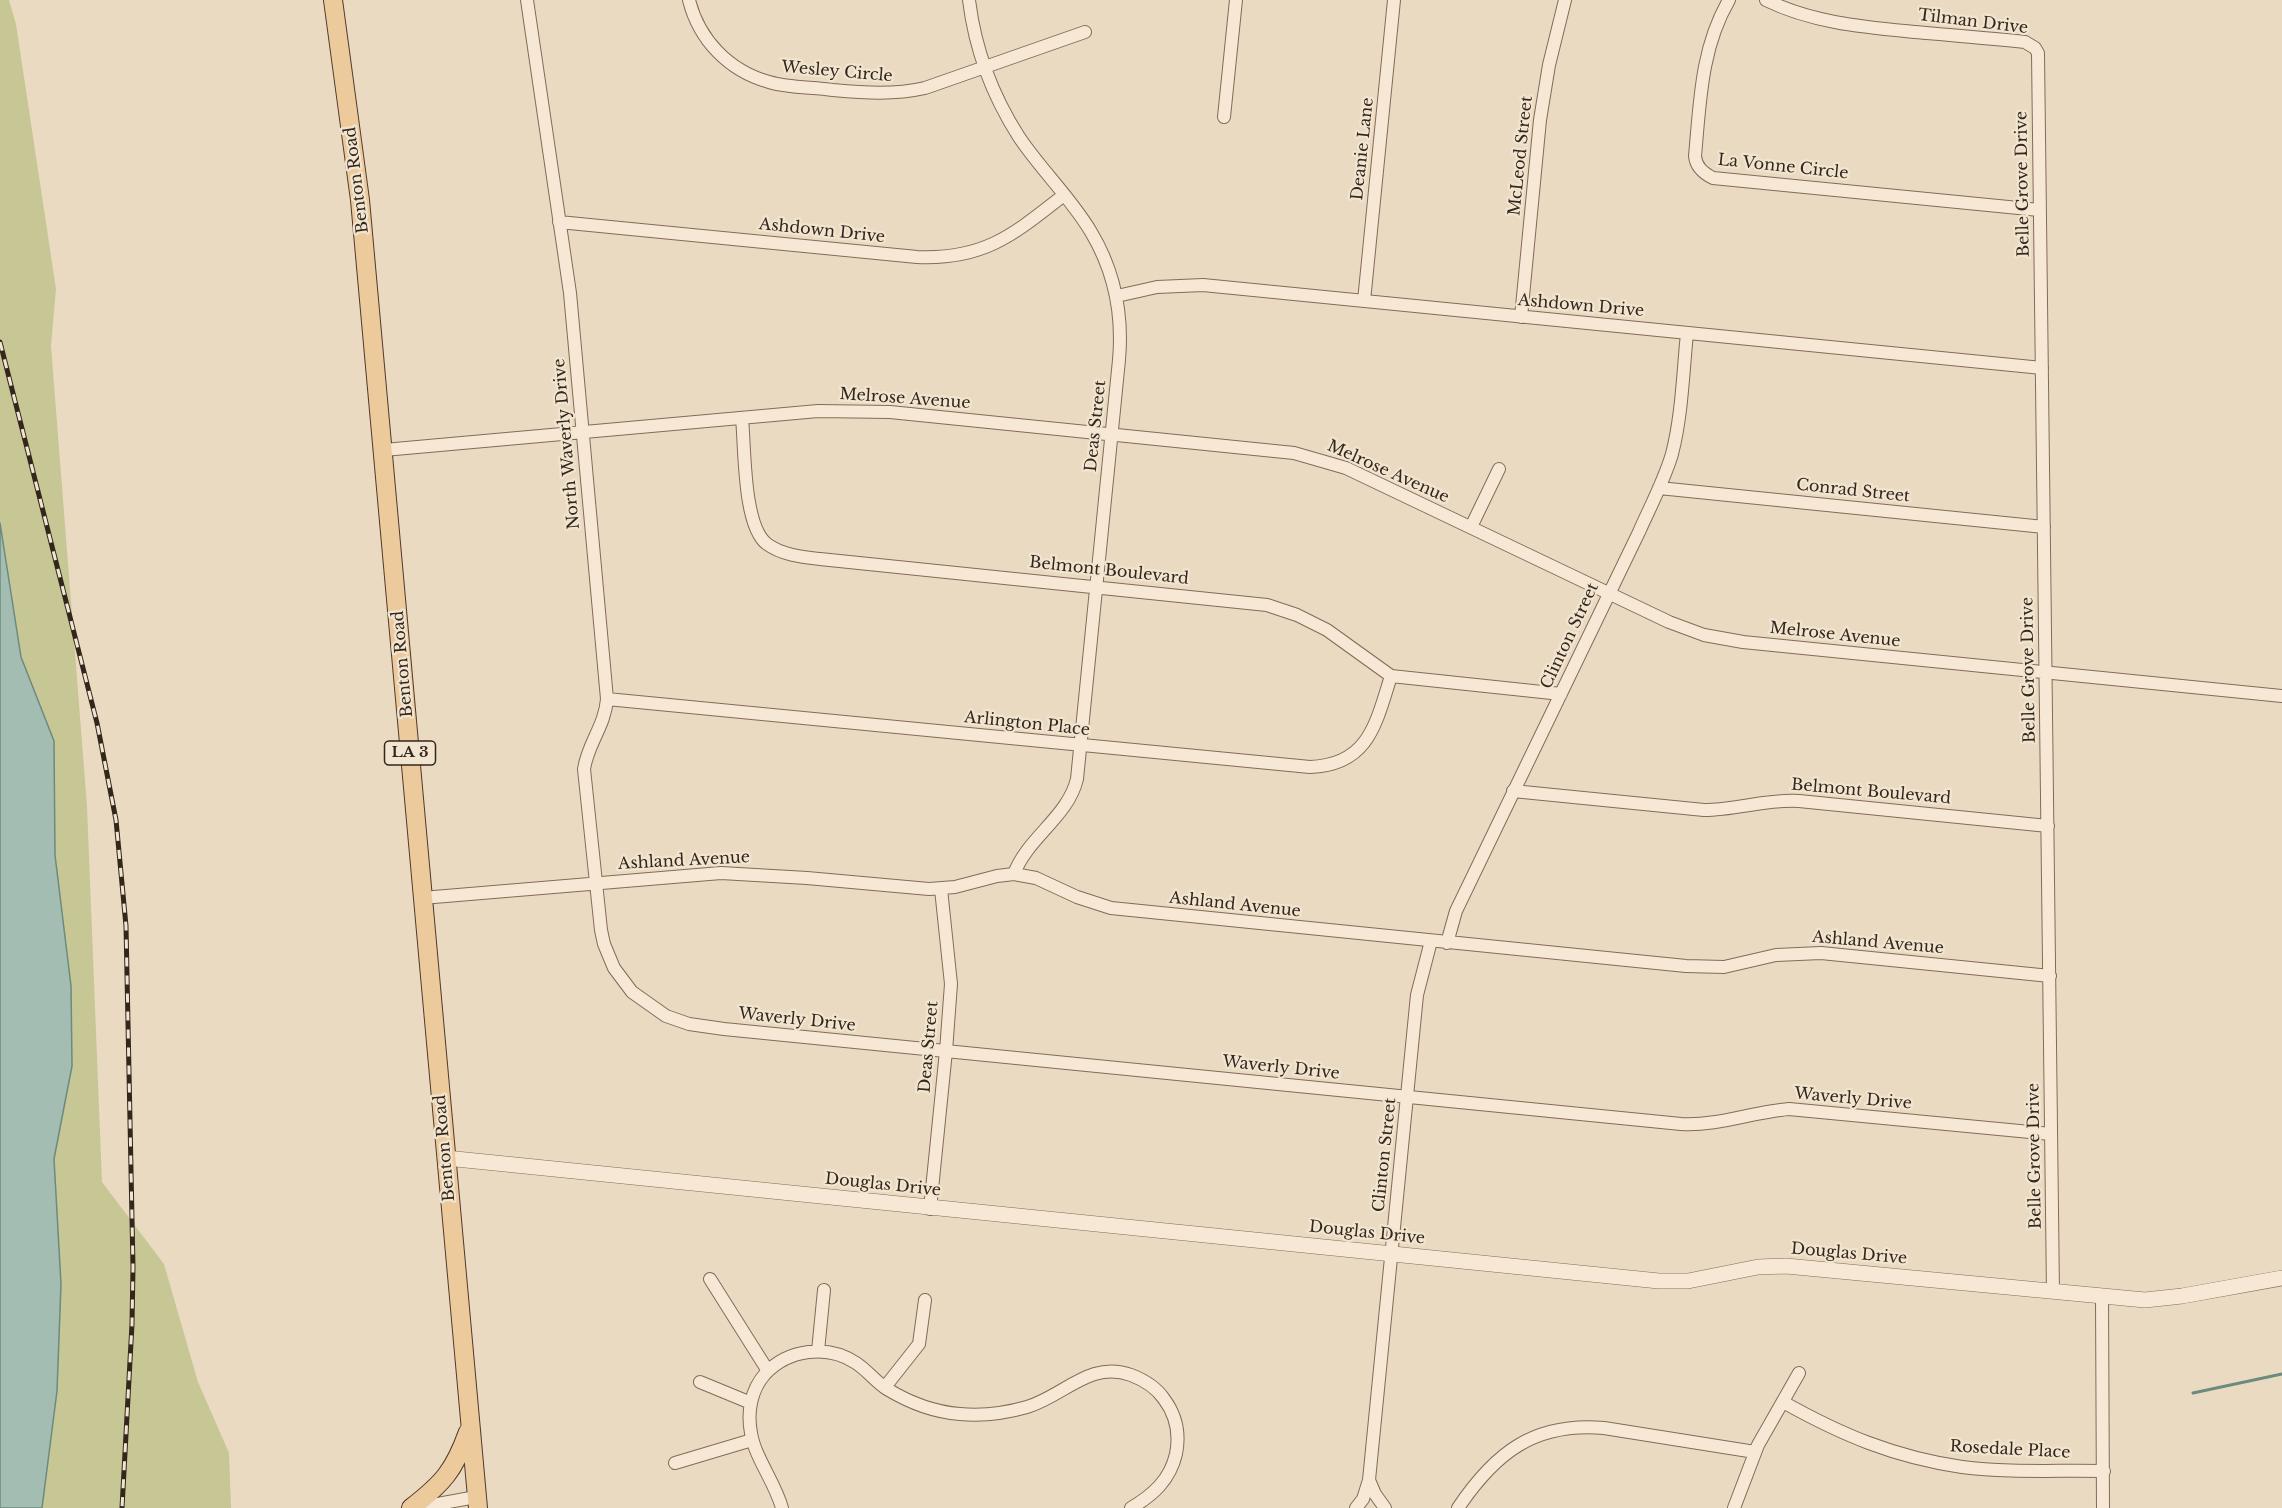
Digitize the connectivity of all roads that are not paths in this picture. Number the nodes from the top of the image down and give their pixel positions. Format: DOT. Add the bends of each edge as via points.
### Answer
graph roads {
  1 [pos="333,0"];
  2 [pos="527,0"];
  3 [pos="689,0"];
  4 [pos="969,0"];
  5 [pos="1236,0"];
  6 [pos="1394,0"];
  7 [pos="1565,0"];
  8 [pos="1730,0"];
  9 [pos="1766,0"];
  10 [pos="1085,32"];
  11 [pos="2036,48"];
  12 [pos="984,68"];
  13 [pos="1224,117"];
  14 [pos="1064,195"];
  15 [pos="2039,210"];
  16 [pos="560,222"];
  17 [pos="1117,296"];
  18 [pos="1364,301"];
  19 [pos="1521,317"];
  20 [pos="1687,333"];
  21 [pos="2042,368"];
  22 [pos="742,418"];
  23 [pos="582,432"];
  24 [pos="1112,435"];
  25 [pos="384,450"];
  26 [pos="1499,469"];
  27 [pos="1659,488"];
  28 [pos="1471,527"];
  29 [pos="2044,527"];
  30 [pos="1096,587"];
  31 [pos="1608,594"];
  32 [pos="2046,672"];
  33 [pos="1391,676"];
  34 [pos="1561,694"];
  35 [pos="2282,696"];
  36 [pos="607,699"];
  37 [pos="1081,746"];
  38 [pos="1514,791"];
  39 [pos="2048,826"];
  40 [pos="1014,874"];
  41 [pos="596,883"];
  42 [pos="941,889"];
  43 [pos="422,898"];
  44 [pos="1431,941"];
  45 [pos="1447,943"];
  46 [pos="2050,976"];
  47 [pos="946,1051"];
  48 [pos="1408,1097"];
  49 [pos="2052,1134"];
  50 [pos="446,1158"];
  51 [pos="930,1209"];
  52 [pos="1392,1254"];
  53 [pos="2282,1278"];
  54 [pos="710,1279"];
  55 [pos="824,1290"];
  56 [pos="2054,1292"];
  57 [pos="2102,1297"];
  58 [pos="925,1300"];
  59 [pos="818,1351"];
  60 [pos="768,1371"];
  61 [pos="1799,1373"];
  62 [pos="700,1382"];
  63 [pos="885,1388"];
  64 [pos="1782,1402"];
  65 [pos="751,1403"];
  66 [pos="470,1428"];
  67 [pos="752,1440"];
  68 [pos="1755,1452"];
  69 [pos="675,1463"];
  70 [pos="2103,1471"];
  71 [pos="1370,1480"];
  72 [pos="477,1503"];
  73 [pos="411,1508"];
  74 [pos="416,1508"];
  75 [pos="782,1508"];
  76 [pos="1131,1508"];
  77 [pos="1356,1508"];
  78 [pos="1385,1508"];
  79 [pos="1458,1508"];
  80 [pos="1734,1508"];
  81 [pos="2103,1508"];
  1 -- 25 [label="main road, Benton Road / LA 3" via="360,200"];
  2 -- 16 [label="street, North Waverly Drive"];
  3 -- 12 [label="street, Wesley Circle" via="695,20 713,47 731,64 770,82 874,94 900,93"];
  4 -- 12 [label="street, Deas Street"];
  5 -- 13 [label="street"];
  6 -- 18 [label="street, Deanie Lane"];
  7 -- 19 [label="street, McLeod Street" via="1541,112"];
  8 -- 15 [label="street, La Vonne Circle" via="1711,37 1703,78 1695,156 1699,168 1707,175"];
  9 -- 11 [label="street, Tilman Drive" via="1845,24 2025,42"];
  10 -- 12 [label="street, Wesley Circle"];
  11 -- 15 [label="street, Belle Grove Drive"];
  12 -- 14 [label="street, Deas Street" via="1018,136"];
  14 -- 16 [label="street, Ashdown Drive" via="999,242 946,257"];
  14 -- 17 [label="street, Deas Street" via="1091,231"];
  15 -- 21 [label="street, Belle Grove Drive"];
  16 -- 23 [label="street, North Waverly Drive"];
  17 -- 18 [label="street, Ashdown Drive" via="1156,287 1203,285"];
  17 -- 24 [label="street, Deas Street" via="1120,344"];
  18 -- 19 [label="street, Ashdown Drive"];
  19 -- 20 [label="street, Ashdown Drive"];
  20 -- 21 [label="street, Ashdown Drive"];
  20 -- 27 [label="street, Clinton Street" via="1674,444"];
  21 -- 29 [label="street, Belle Grove Drive"];
  22 -- 23 [label="street, Melrose Avenue"];
  22 -- 24 [label="street, Melrose Avenue" via="875,410"];
  22 -- 30 [label="street, Belmont Boulevard" via="751,516 759,536 776,549 820,560"];
  23 -- 25 [label="street, Melrose Avenue"];
  23 -- 36 [label="street, North Waverly Drive"];
  24 -- 28 [label="street, Melrose Avenue" via="1314,458 1346,468"];
  24 -- 30 [label="street, Deas Street"];
  25 -- 43 [label="main road, Benton Road / LA 3"];
  26 -- 28 [label="street"];
  27 -- 29 [label="street, Conrad Street"];
  27 -- 31 [label="street, Clinton Street"];
  28 -- 31 [label="street, Melrose Avenue"];
  29 -- 32 [label="street, Belle Grove Drive"];
  30 -- 33 [label="street, Belmont Boulevard" via="1278,608 1327,630"];
  30 -- 37 [label="street, Deas Street"];
  31 -- 32 [label="street, Melrose Avenue" via="1669,622 1721,639"];
  31 -- 34 [label="street, Clinton Street"];
  32 -- 35 [label="street, Melrose Avenue"];
  32 -- 39 [label="street, Belle Grove Drive"];
  33 -- 34 [label="street, Belmont Boulevard"];
  33 -- 37 [label="street, Arlington Place" via="1376,723 1365,742 1349,757 1330,765 1298,767"];
  34 -- 38 [label="street, Clinton Street"];
  36 -- 37 [label="street, Arlington Place"];
  36 -- 41 [label="street, North Waverly Drive" via="605,717 586,756 584,769"];
  37 -- 40 [label="street, Deas Street" via="1072,794 1021,857"];
  38 -- 39 [label="street, Belmont Boulevard" via="1704,810 1799,801"];
  38 -- 45 [label="street, Clinton Street" via="1456,911"];
  39 -- 46 [label="street, Belle Grove Drive"];
  40 -- 42 [label="street, Ashland Avenue"];
  40 -- 44 [label="street, Ashland Avenue" via="1036,878 1111,908"];
  41 -- 42 [label="street, Ashland Avenue" via="737,873"];
  41 -- 43 [label="street, Ashland Avenue"];
  41 -- 47 [label="street, Waverly Drive" via="600,930 614,968 632,992 666,1016 702,1026"];
  42 -- 47 [label="street, Deas Street" via="951,984"];
  43 -- 50 [label="main road, Benton Road / LA 3"];
  44 -- 45 [label="street, Ashland Avenue"];
  44 -- 48 [label="street, Clinton Street" via="1418,995"];
  45 -- 46 [label="street, Ashland Avenue" via="1714,968 1776,955 1821,953"];
  46 -- 49 [label="street, Belle Grove Drive"];
  47 -- 48 [label="street, Waverly Drive"];
  47 -- 51 [label="street, Deas Street"];
  48 -- 49 [label="street, Waverly Drive" via="1681,1124 1709,1125 1762,1112 1796,1109"];
  48 -- 52 [label="street, Clinton Street"];
  49 -- 56 [label="street, Belle Grove Drive"];
  50 -- 51 [label="street, Douglas Drive"];
  50 -- 66 [label="main road, Benton Road / LA 3"];
  51 -- 52 [label="street, Douglas Drive"];
  52 -- 56 [label="street, Douglas Drive" via="1659,1281 1688,1281 1758,1267 1786,1266"];
  52 -- 71 [label="street, Clinton Street"];
  53 -- 57 [label="street, Douglas Drive" via="2170,1298"];
  54 -- 60 [label="street"];
  55 -- 59 [label="street"];
  56 -- 57 [label="street, Douglas Drive"];
  57 -- 70 [label="street"];
  58 -- 63 [label="street" via="920,1344"];
  59 -- 60 [label="street" via="796,1354"];
  59 -- 63 [label="street" via="854,1361"];
  60 -- 65 [label="street"];
  61 -- 64 [label="street"];
  62 -- 65 [label="street"];
  63 -- 76 [label="street" via="933,1410 978,1415 1028,1407 1092,1374 1116,1372 1140,1378 1161,1394 1170,1407 1176,1423 1177,1447 1166,1479"];
  64 -- 68 [label="street"];
  64 -- 70 [label="street, Rosedale Place" via="1864,1443 1929,1461 1985,1469"];
  65 -- 67 [label="street"];
  66 -- 72 [label="main road, Benton Road / LA 3"];
  66 -- 73 [label="main road" via="448,1475"];
  67 -- 69 [label="street"];
  67 -- 75 [label="street"];
  68 -- 79 [label="street" via="1604,1428 1559,1430 1533,1438 1501,1457 1482,1474"];
  68 -- 80 [label="street"];
  70 -- 81 [label="street"];
  71 -- 77 [label="street, Clinton Street"];
  71 -- 78 [label="street"];
  72 -- 74 [label="street"];
}
